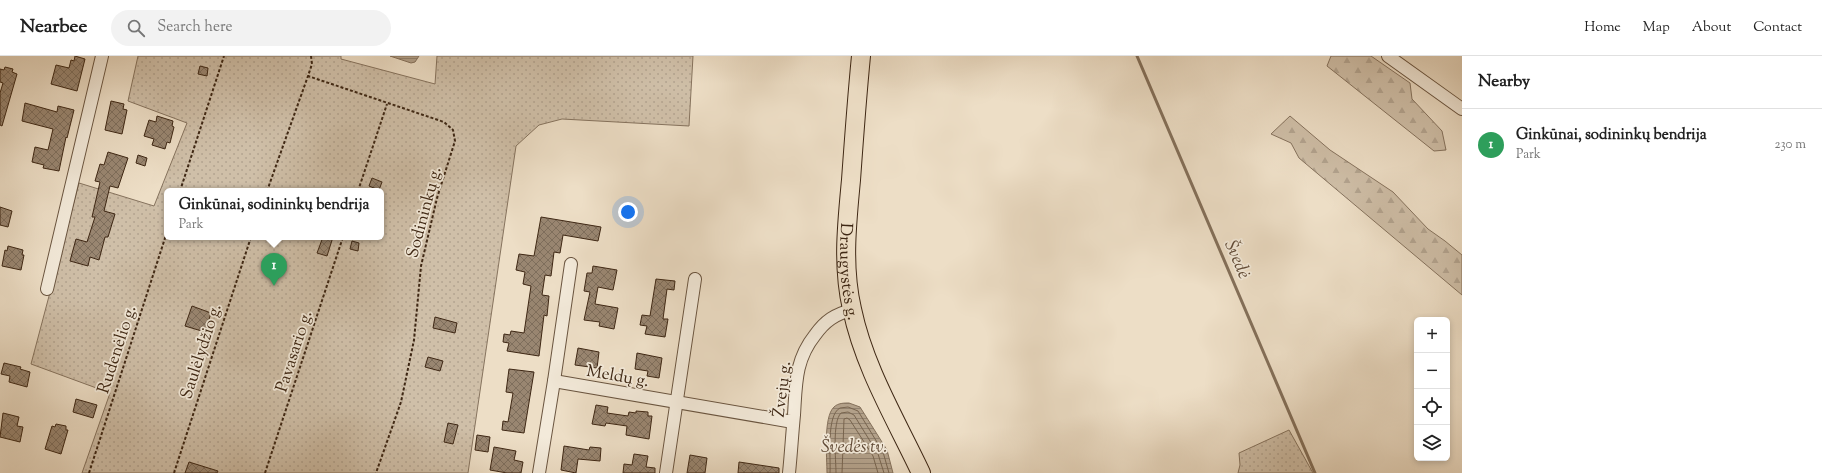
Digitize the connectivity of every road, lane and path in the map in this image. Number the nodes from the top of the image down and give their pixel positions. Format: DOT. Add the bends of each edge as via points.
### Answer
graph roads {
  1 [pos="102,56"];
  2 [pos="224,56"];
  3 [pos="311,56"];
  4 [pos="861,56"];
  5 [pos="1388,56"];
  6 [pos="308,76"];
  7 [pos="386,104"];
  8 [pos="1462,109"];
  9 [pos="181,188"];
  10 [pos="268,188"];
  11 [pos="359,188"];
  12 [pos="164,240"];
  13 [pos="250,240"];
  14 [pos="342,240"];
  15 [pos="571,264"];
  16 [pos="695,279"];
  17 [pos="47,289"];
  18 [pos="852,310"];
  19 [pos="554,381"];
  20 [pos="678,402"];
  21 [pos="793,422"];
  22 [pos="89,473"];
  23 [pos="174,473"];
  24 [pos="265,473"];
  25 [pos="376,473"];
  26 [pos="538,473"];
  27 [pos="666,473"];
  28 [pos="789,473"];
  29 [pos="922,473"];
  1 -- 17 [label="street"];
  2 -- 9 [label="path"];
  3 -- 6 [label="path" via="312,64"];
  4 -- 18 [label="main road, Draugystės g." via="846,249"];
  5 -- 8 [label="street"];
  6 -- 7 [label="path, Sodininkų g."];
  6 -- 10 [label="path"];
  7 -- 11 [label="path"];
  7 -- 25 [label="path, Sodininkų g." via="444,122 454,130 455,141 437,198 421,266 414,340 401,402"];
  12 -- 22 [label="path, Rudenėlio g."];
  13 -- 23 [label="path, Saulėlydžio g."];
  14 -- 24 [label="path, Pavasario g."];
  15 -- 19 [label="street"];
  16 -- 20 [label="street"];
  18 -- 21 [label="street, Žvejų g." via="831,318 806,345 797,375"];
  18 -- 29 [label="main road, Draugystės g." via="871,368"];
  19 -- 20 [label="street, Meldų g."];
  19 -- 26 [label="street"];
  20 -- 21 [label="street, Meldų g."];
  20 -- 27 [label="street"];
  21 -- 28 [label="street, Žvejų g."];
}
